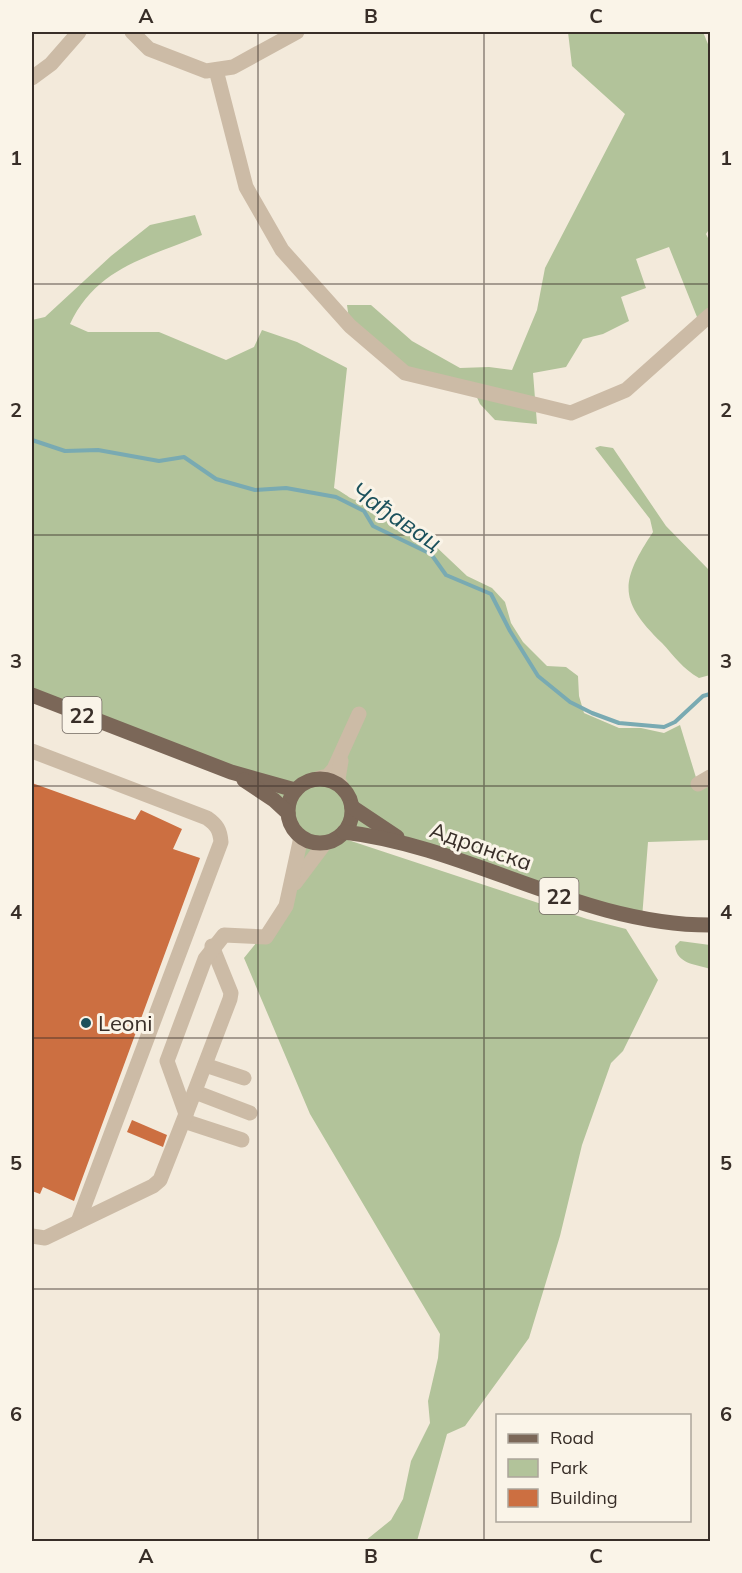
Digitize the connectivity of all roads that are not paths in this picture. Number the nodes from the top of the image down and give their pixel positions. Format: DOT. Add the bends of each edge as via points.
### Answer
graph roads {
  1 [pos="79,32"];
  2 [pos="132,32"];
  3 [pos="297,32"];
  4 [pos="216,70"];
  5 [pos="32,78"];
  6 [pos="711,315"];
  7 [pos="32,695"];
  8 [pos="358,714"];
  9 [pos="350,735"];
  10 [pos="32,751"];
  11 [pos="231,772"];
  12 [pos="319,778"];
  13 [pos="341,786"];
  14 [pos="295,790"];
  15 [pos="352,807"];
  16 [pos="288,813"];
  17 [pos="344,832"];
  18 [pos="301,837"];
  19 [pos="325,843"];
  20 [pos="412,846"];
  21 [pos="290,890"];
  22 [pos="711,926"];
  23 [pos="212,946"];
  24 [pos="205,1065"];
  25 [pos="244,1078"];
  26 [pos="195,1092"];
  27 [pos="250,1113"];
  28 [pos="185,1118"];
  29 [pos="242,1140"];
  30 [pos="78,1222"];
  31 [pos="32,1236"];
  1 -- 5 [label="street" via="51,64"];
  2 -- 4 [label="street" via="149,49 206,71"];
  3 -- 4 [label="street" via="233,67"];
  4 -- 6 [label="street" via="246,186 282,250 350,326 405,373 571,413 626,390"];
  7 -- 11 [label="main road, 22"];
  8 -- 9 [label="street"];
  9 -- 12 [label="street" via="334,769"];
  9 -- 13 [label="street" via="338,770"];
  10 -- 30 [label="street" via="207,818 216,825 221,842"];
  11 -- 14 [label="main road, 22"];
  11 -- 16 [label="main road, 22"];
  12 -- 13 [label="main road"];
  12 -- 14 [label="main road"];
  13 -- 15 [label="main road, 22"];
  14 -- 16 [label="main road"];
  15 -- 17 [label="main road"];
  15 -- 20 [label="main road, Адранска / 22"];
  16 -- 18 [label="main road, 22"];
  17 -- 19 [label="main road"];
  17 -- 20 [label="main road, Адранска / 22"];
  18 -- 19 [label="main road"];
  18 -- 21 [label="street"];
  19 -- 21 [label="street"];
  20 -- 22 [label="main road, Адранска / 22" via="594,907 673,923"];
  21 -- 23 [label="street" via="286,906 266,937 230,934"];
  23 -- 24 [label="street" via="231,993"];
  23 -- 28 [label="street" via="167,1062"];
  24 -- 25 [label="street"];
  24 -- 26 [label="street"];
  26 -- 27 [label="street"];
  26 -- 28 [label="street"];
  28 -- 29 [label="street"];
  28 -- 30 [label="street" via="160,1180"];
  30 -- 31 [label="street" via="45,1238"];
}
